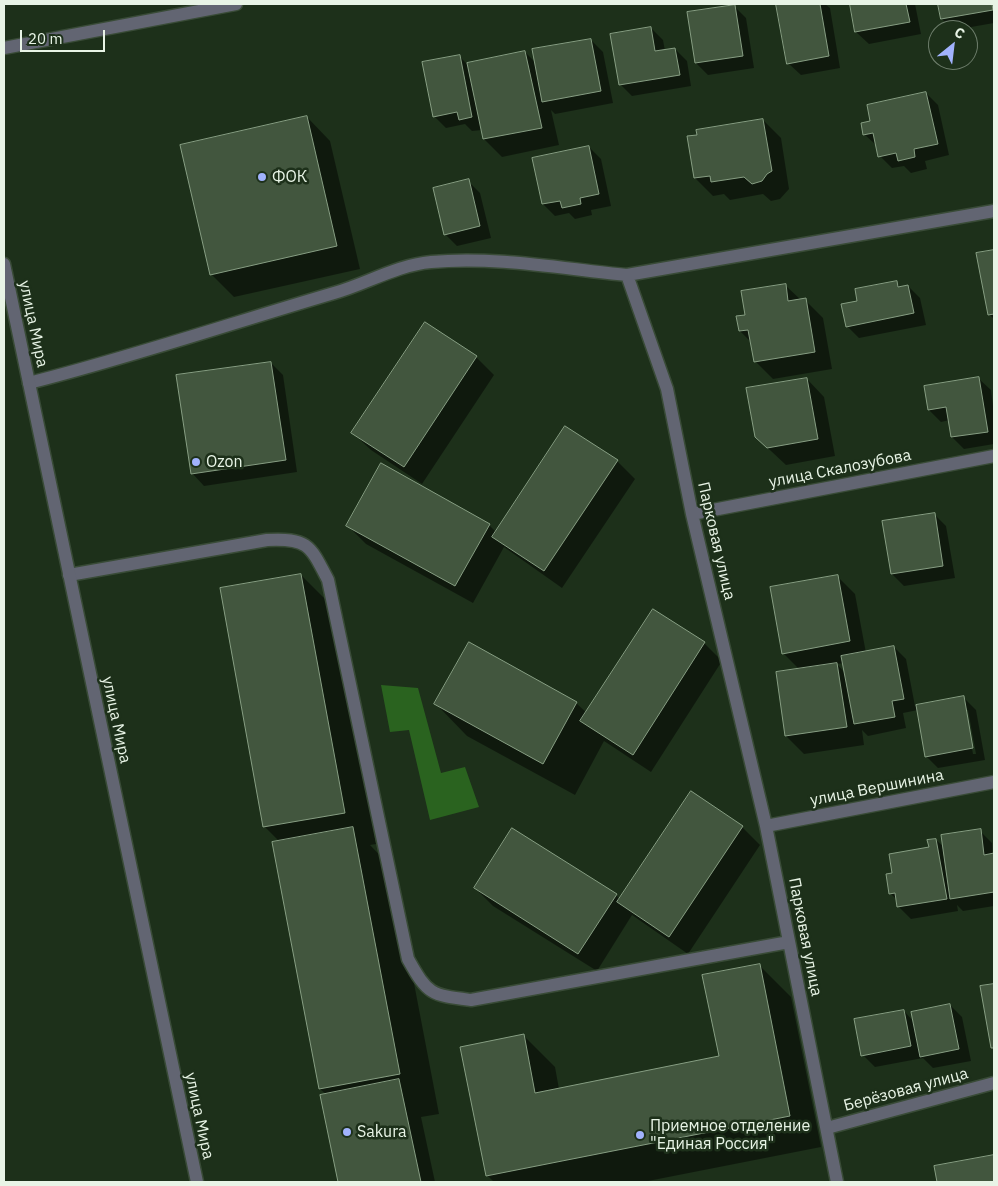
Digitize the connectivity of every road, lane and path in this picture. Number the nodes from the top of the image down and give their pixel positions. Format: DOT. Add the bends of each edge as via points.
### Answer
graph roads {
  1 [pos="236,4"];
  2 [pos="4,48"];
  3 [pos="994,211"];
  4 [pos="4,264"];
  5 [pos="627,275"];
  6 [pos="29,383"];
  7 [pos="994,456"];
  8 [pos="692,514"];
  9 [pos="69,575"];
  10 [pos="994,782"];
  11 [pos="766,826"];
  12 [pos="789,942"];
  13 [pos="994,1083"];
  14 [pos="827,1128"];
  15 [pos="196,1182"];
  16 [pos="837,1182"];
  1 -- 2 [label="street"];
  3 -- 5 [label="street"];
  4 -- 6 [label="street, улица Мира"];
  5 -- 6 [label="street" via="471,260 429,262 100,365"];
  5 -- 8 [label="street, Парковая улица" via="667,389"];
  6 -- 9 [label="street, улица Мира"];
  7 -- 8 [label="street, улица Скалозубова"];
  8 -- 11 [label="street, Парковая улица"];
  9 -- 12 [label="street" via="267,540 291,539 312,550 328,580 408,959 423,986 443,997 471,1000"];
  9 -- 15 [label="street, улица Мира"];
  10 -- 11 [label="street, улица Вершинина"];
  11 -- 12 [label="street, Парковая улица"];
  12 -- 14 [label="street, Парковая улица"];
  13 -- 14 [label="street, Берёзовая улица"];
  14 -- 16 [label="street, Парковая улица"];
}
